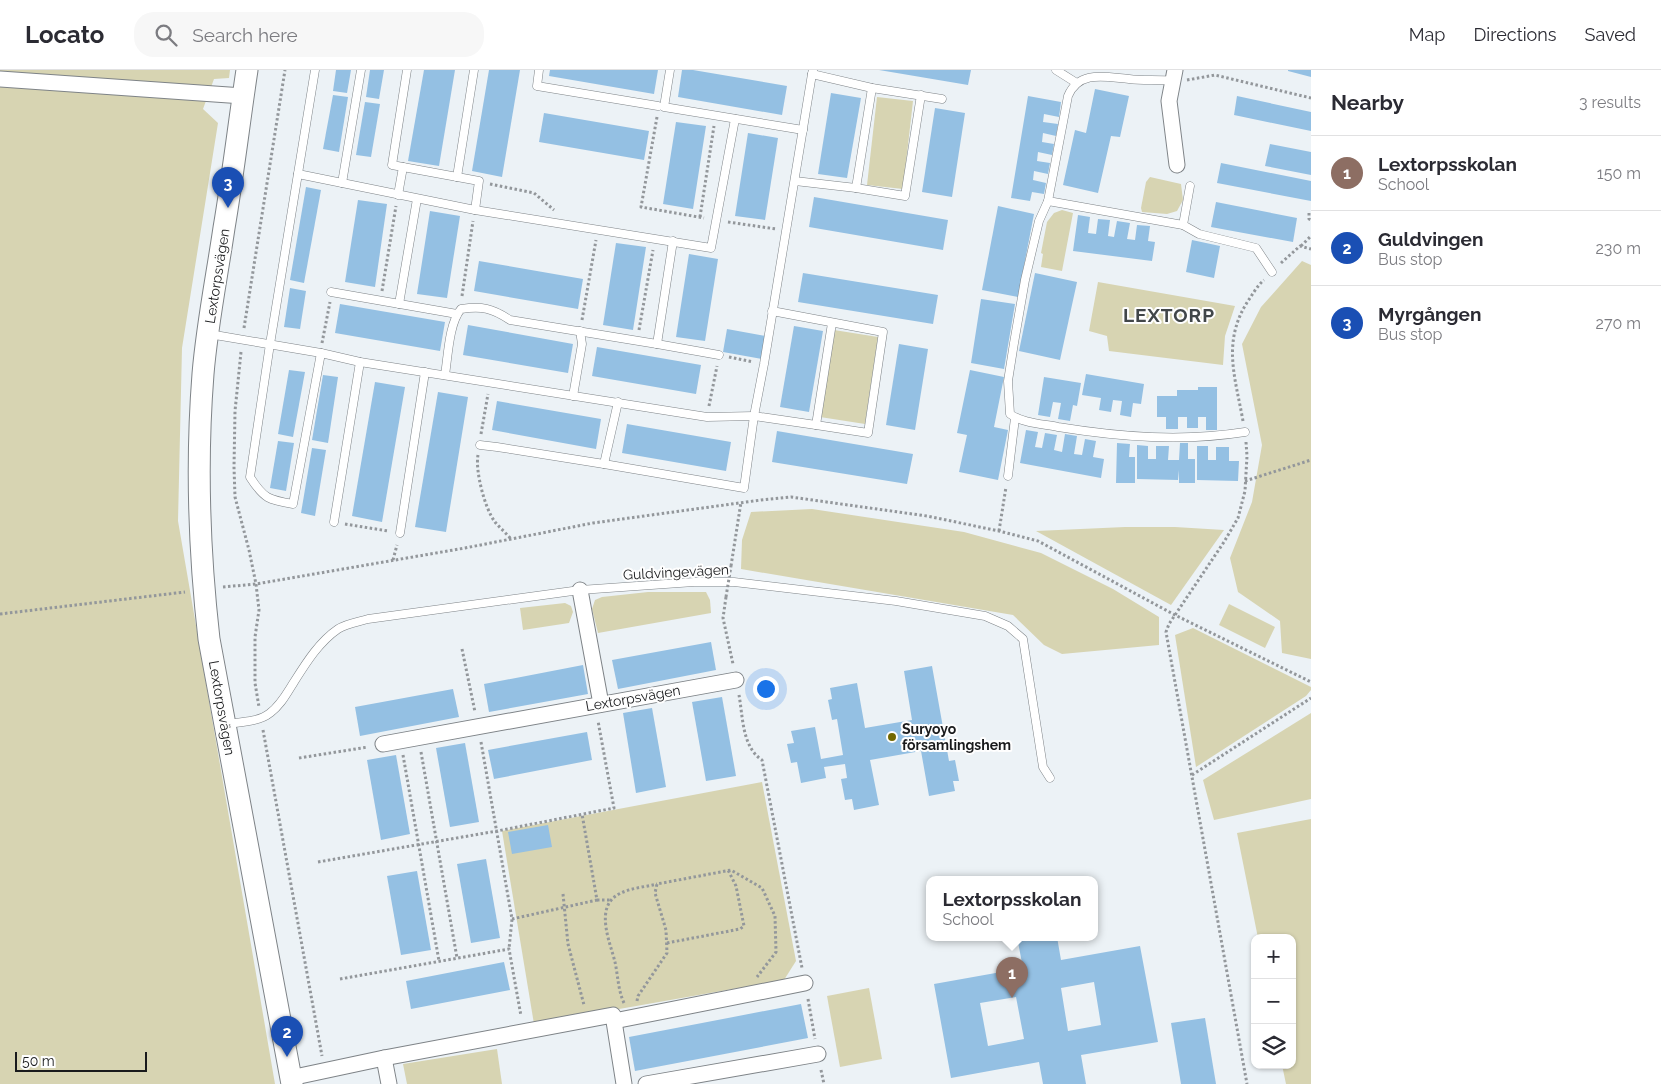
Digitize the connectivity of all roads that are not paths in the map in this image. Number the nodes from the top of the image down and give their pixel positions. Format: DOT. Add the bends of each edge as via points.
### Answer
graph roads {
  1 [pos="247,70"];
  2 [pos="316,70"];
  3 [pos="361,70"];
  4 [pos="407,70"];
  5 [pos="474,70"];
  6 [pos="540,70"];
  7 [pos="670,70"];
  8 [pos="1056,70"];
  9 [pos="812,72"];
  10 [pos="1100,72"];
  11 [pos="1174,75"];
  12 [pos="0,79"];
  13 [pos="1075,82"];
  14 [pos="872,88"];
  15 [pos="243,96"];
  16 [pos="921,96"];
  17 [pos="942,99"];
  18 [pos="658,106"];
  19 [pos="735,118"];
  20 [pos="803,130"];
  21 [pos="1177,165"];
  22 [pos="403,167"];
  23 [pos="298,174"];
  24 [pos="457,177"];
  25 [pos="795,181"];
  26 [pos="342,183"];
  27 [pos="1190,186"];
  28 [pos="856,188"];
  29 [pos="398,195"];
  30 [pos="417,199"];
  31 [pos="1048,201"];
  32 [pos="474,210"];
  33 [pos="1182,225"];
  34 [pos="672,241"];
  35 [pos="1272,272"];
  36 [pos="332,292"];
  37 [pos="399,304"];
  38 [pos="459,311"];
  39 [pos="772,312"];
  40 [pos="832,322"];
  41 [pos="580,331"];
  42 [pos="207,334"];
  43 [pos="270,344"];
  44 [pos="657,344"];
  45 [pos="321,353"];
  46 [pos="719,355"];
  47 [pos="360,362"];
  48 [pos="425,372"];
  49 [pos="445,375"];
  50 [pos="574,396"];
  51 [pos="618,402"];
  52 [pos="754,416"];
  53 [pos="1015,418"];
  54 [pos="816,424"];
  55 [pos="1244,432"];
  56 [pos="480,445"];
  57 [pos="604,464"];
  58 [pos="1008,476"];
  59 [pos="334,522"];
  60 [pos="400,533"];
  61 [pos="580,590"];
  62 [pos="736,680"];
  63 [pos="598,705"];
  64 [pos="226,724"];
  65 [pos="383,744"];
  66 [pos="1050,778"];
  67 [pos="805,983"];
  68 [pos="614,1021"];
  69 [pos="818,1054"];
  70 [pos="384,1058"];
  71 [pos="291,1081"];
  72 [pos="389,1084"];
  73 [pos="624,1084"];
  74 [pos="646,1084"];
  1 -- 15 [label="street, Lextorpsvägen"];
  2 -- 23 [label="lane"];
  3 -- 26 [label="lane"];
  4 -- 22 [label="lane" via="392,164"];
  5 -- 24 [label="lane"];
  6 -- 18 [label="lane" via="537,86"];
  7 -- 19 [label="lane" via="664,107"];
  8 -- 13 [label="lane"];
  9 -- 14 [label="lane"];
  9 -- 20 [label="lane"];
  10 -- 11 [label="lane" via="1130,80"];
  10 -- 13 [label="lane"];
  11 -- 21 [label="street" via="1169,101"];
  12 -- 15 [label="street"];
  13 -- 31 [label="lane" via="1068,96"];
  14 -- 16 [label="lane"];
  14 -- 28 [label="lane"];
  15 -- 42 [label="street, Lextorpsvägen"];
  16 -- 17 [label="lane"];
  16 -- 28 [label="lane" via="905,196"];
  19 -- 20 [label="lane"];
  19 -- 34 [label="lane" via="711,248"];
  20 -- 25 [label="lane"];
  22 -- 24 [label="lane"];
  22 -- 29 [label="lane"];
  23 -- 26 [label="lane"];
  23 -- 43 [label="lane"];
  24 -- 32 [label="lane" via="479,181"];
  25 -- 28 [label="lane"];
  25 -- 39 [label="lane"];
  26 -- 29 [label="lane"];
  27 -- 33 [label="lane"];
  29 -- 30 [label="lane"];
  30 -- 32 [label="lane"];
  30 -- 37 [label="lane"];
  31 -- 33 [label="lane"];
  31 -- 53 [label="lane" via="1039,221 1025,280 1008,381 1010,414"];
  32 -- 34 [label="lane"];
  33 -- 35 [label="lane" via="1199,234 1256,248"];
  34 -- 44 [label="lane"];
  36 -- 37 [label="lane"];
  37 -- 38 [label="lane"];
  38 -- 41 [label="lane" via="474,307 494,310 510,320"];
  38 -- 49 [label="lane" via="453,325"];
  39 -- 40 [label="lane"];
  39 -- 52 [label="lane"];
  40 -- 54 [label="lane"];
  40 -- 54 [label="lane, Lextorpsvägen" via="883,332 868,433"];
  41 -- 44 [label="lane"];
  41 -- 50 [label="lane" via="582,344"];
  42 -- 43 [label="lane, Lextorpsvägen"];
  42 -- 64 [label="street, Lextorpsvägen" via="198,450 202,581 209,639"];
  43 -- 45 [label="lane, Lextorpsvägen"];
  43 -- 45 [label="lane" via="250,477 257,489 270,500 286,503 293,504"];
  44 -- 46 [label="lane"];
  45 -- 47 [label="lane, Lextorpsvägen"];
  47 -- 48 [label="lane, Lextorpsvägen"];
  47 -- 59 [label="lane"];
  48 -- 49 [label="lane, Lextorpsvägen"];
  48 -- 60 [label="lane"];
  49 -- 50 [label="lane, Lextorpsvägen"];
  50 -- 51 [label="lane, Lextorpsvägen"];
  51 -- 52 [label="lane, Lextorpsvägen" via="707,417"];
  51 -- 57 [label="lane"];
  52 -- 54 [label="lane, Lextorpsvägen"];
  52 -- 57 [label="lane" via="744,488"];
  53 -- 55 [label="lane" via="1132,436 1183,438"];
  53 -- 58 [label="lane"];
  56 -- 57 [label="lane"];
  61 -- 63 [label="street"];
  61 -- 64 [label="lane, Guldvingevägen" via="348,624 322,643 270,713"];
  61 -- 66 [label="lane, Guldvingevägen" via="734,582 896,601 985,616 1008,626 1023,639 1043,767"];
  62 -- 63 [label="street, Lextorpsvägen"];
  63 -- 65 [label="street, Lextorpsvägen"];
  64 -- 71 [label="street, Lextorpsvägen"];
  67 -- 68 [label="street"];
  68 -- 70 [label="street, Lextorpsvägen" via="613,1015"];
  68 -- 73 [label="street"];
  69 -- 74 [label="street"];
  70 -- 71 [label="street, Lextorpsvägen" via="324,1070"];
  70 -- 72 [label="street"];
}
